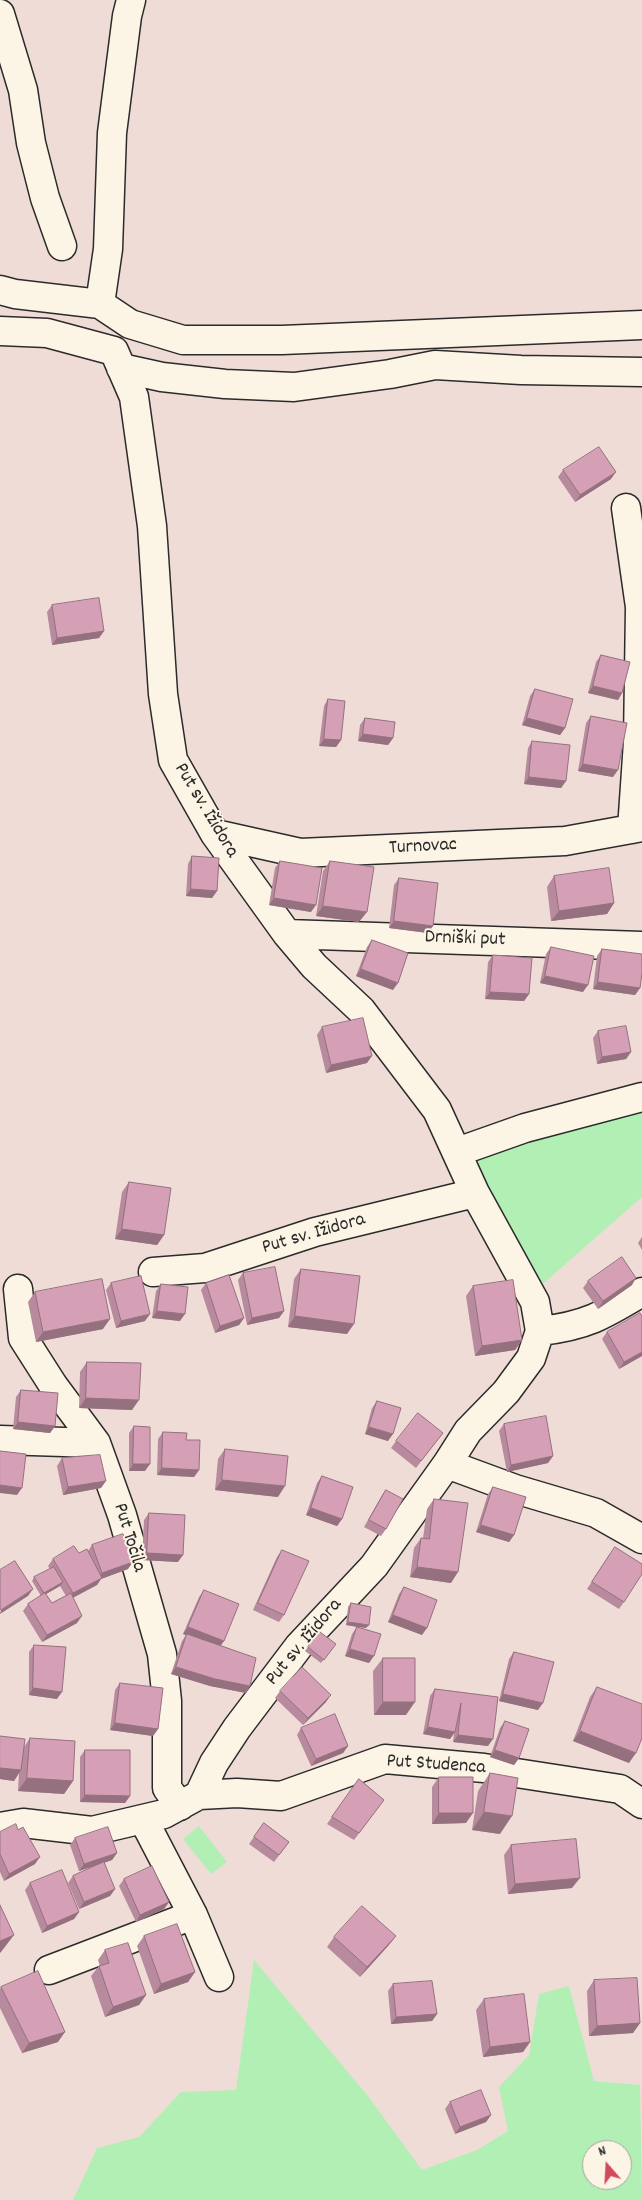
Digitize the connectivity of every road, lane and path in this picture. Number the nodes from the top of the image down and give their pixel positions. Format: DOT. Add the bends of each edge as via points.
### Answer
graph roads {
  1 [pos="131,0"];
  2 [pos="0,14"];
  3 [pos="62,246"];
  4 [pos="0,290"];
  5 [pos="100,304"];
  6 [pos="642,325"];
  7 [pos="0,331"];
  8 [pos="121,368"];
  9 [pos="642,372"];
  10 [pos="626,508"];
  11 [pos="637,828"];
  12 [pos="215,834"];
  13 [pos="287,934"];
  14 [pos="642,946"];
  15 [pos="642,1097"];
  16 [pos="456,1152"];
  17 [pos="475,1193"];
  18 [pos="153,1272"];
  19 [pos="18,1289"];
  20 [pos="642,1292"];
  21 [pos="540,1331"];
  22 [pos="0,1440"];
  23 [pos="96,1443"];
  24 [pos="447,1464"];
  25 [pos="642,1539"];
  26 [pos="190,1800"];
  27 [pos="642,1804"];
  28 [pos="143,1819"];
  29 [pos="0,1827"];
  30 [pos="193,1915"];
  31 [pos="49,1970"];
  32 [pos="219,1977"];
  1 -- 5 [label="street" via="112,133 108,249"];
  2 -- 3 [label="street" via="23,90 31,144 45,198"];
  4 -- 5 [label="street"];
  5 -- 6 [label="street" via="130,324 183,340 282,340"];
  7 -- 8 [label="street, Put sv. Ižidora" via="47,333 114,351"];
  8 -- 9 [label="street" via="162,377 225,384 294,387 435,366"];
  8 -- 12 [label="street, Put sv. Ižidora" via="134,397 152,526 163,694 173,760"];
  10 -- 11 [label="street, Turnovac" via="640,607"];
  11 -- 12 [label="street, Turnovac" via="565,841 300,853"];
  12 -- 13 [label="street, Put sv. Ižidora"];
  13 -- 14 [label="street, Drniški put"];
  13 -- 16 [label="street, Put sv. Ižidora" via="314,966 362,1010 437,1110"];
  15 -- 16 [label="street" via="526,1128"];
  16 -- 17 [label="street, Put sv. Ižidora"];
  17 -- 18 [label="street, Put sv. Ižidora" via="315,1232 205,1268"];
  17 -- 21 [label="street, Put sv. Ižidora" via="535,1302"];
  19 -- 23 [label="street, Put Točila" via="23,1338"];
  20 -- 21 [label="street" via="600,1317 568,1328"];
  21 -- 24 [label="street, Put sv. Ižidora" via="531,1358 506,1392 468,1431"];
  22 -- 23 [label="street"];
  23 -- 26 [label="street, Put Točila" via="122,1515 162,1654 167,1701 167,1788"];
  24 -- 25 [label="street" via="515,1490 596,1513"];
  24 -- 26 [label="street, Put sv. Ižidora" via="374,1566 299,1646 237,1728"];
  26 -- 27 [label="street, Put Studenca" via="238,1793 280,1796 385,1758 484,1768 620,1789"];
  26 -- 28 [label="street" via="164,1814"];
  28 -- 29 [label="street" via="92,1831 23,1823"];
  28 -- 30 [label="street"];
  30 -- 31 [label="street"];
  30 -- 32 [label="street"];
}
